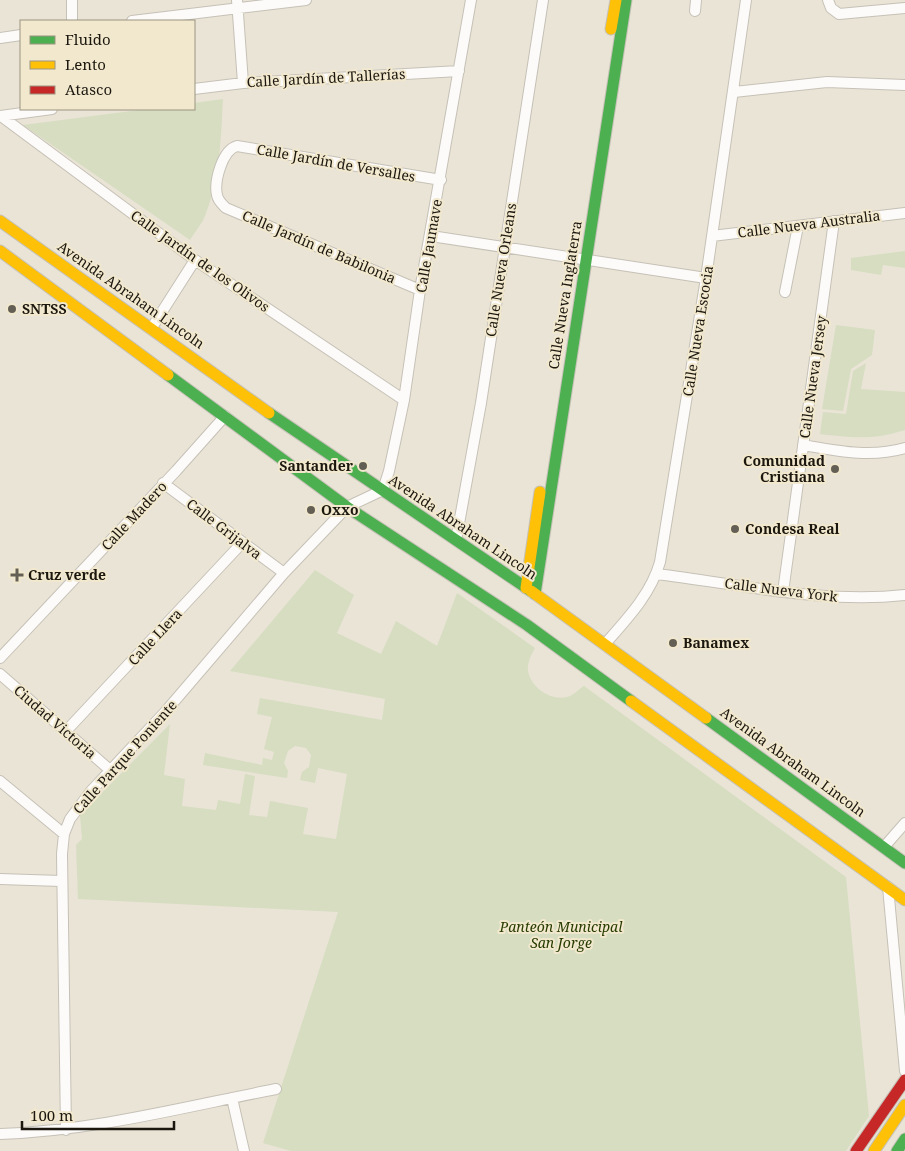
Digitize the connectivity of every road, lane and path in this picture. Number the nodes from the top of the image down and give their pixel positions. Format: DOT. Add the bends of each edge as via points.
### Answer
graph roads {
  1 [pos="72,0"];
  2 [pos="306,0"];
  3 [pos="471,0"];
  4 [pos="543,0"];
  5 [pos="616,0"];
  6 [pos="626,0"];
  7 [pos="746,0"];
  8 [pos="828,0"];
  9 [pos="237,5"];
  10 [pos="905,8"];
  11 [pos="72,20"];
  12 [pos="139,20"];
  13 [pos="20,35"];
  14 [pos="0,38"];
  15 [pos="459,71"];
  16 [pos="243,83"];
  17 [pos="905,85"];
  18 [pos="195,90"];
  19 [pos="734,92"];
  20 [pos="45,110"];
  21 [pos="0,116"];
  22 [pos="441,180"];
  23 [pos="219,201"];
  24 [pos="905,213"];
  25 [pos="0,221"];
  26 [pos="834,221"];
  27 [pos="798,226"];
  28 [pos="431,236"];
  29 [pos="712,236"];
  30 [pos="505,248"];
  31 [pos="0,251"];
  32 [pos="581,259"];
  33 [pos="195,260"];
  34 [pos="706,278"];
  35 [pos="420,290"];
  36 [pos="785,292"];
  37 [pos="151,329"];
  38 [pos="404,400"];
  39 [pos="224,416"];
  40 [pos="803,445"];
  41 [pos="905,448"];
  42 [pos="163,483"];
  43 [pos="383,490"];
  44 [pos="347,507"];
  45 [pos="456,540"];
  46 [pos="242,544"];
  47 [pos="284,573"];
  48 [pos="657,574"];
  49 [pos="530,591"];
  50 [pos="783,592"];
  51 [pos="905,595"];
  52 [pos="605,644"];
  53 [pos="0,658"];
  54 [pos="0,674"];
  55 [pos="67,730"];
  56 [pos="110,770"];
  57 [pos="0,781"];
  58 [pos="905,823"];
  59 [pos="64,834"];
  60 [pos="884,847"];
  61 [pos="905,863"];
  62 [pos="0,879"];
  63 [pos="61,881"];
  64 [pos="888,888"];
  65 [pos="905,900"];
  66 [pos="905,1071"];
  67 [pos="905,1080"];
  68 [pos="276,1089"];
  69 [pos="232,1098"];
  70 [pos="905,1105"];
  71 [pos="66,1130"];
  72 [pos="0,1134"];
  73 [pos="905,1140"];
  74 [pos="244,1151"];
  75 [pos="856,1151"];
  76 [pos="874,1151"];
  77 [pos="897,1151"];
  1 -- 11 [label="street"];
  2 -- 9 [label="street"];
  3 -- 15 [label="street, Calle Jaumave"];
  4 -- 30 [label="street, Calle Nueva Orleans"];
  5 -- 32 [label="main road, Calle Nueva Inglaterra"];
  6 -- 32 [label="main road, Calle Nueva Inglaterra"];
  7 -- 19 [label="street, Calle Nueva Escocia"];
  8 -- 10 [label="street" via="831,8 839,14"];
  9 -- 12 [label="street"];
  9 -- 16 [label="street"];
  13 -- 14 [label="street"];
  15 -- 16 [label="street, Calle Jardín de Tallerías"];
  15 -- 22 [label="street, Calle Jaumave"];
  16 -- 18 [label="street, Calle Jardín de Tallerías"];
  17 -- 19 [label="street" via="828,82"];
  19 -- 29 [label="street, Calle Nueva Escocia"];
  20 -- 21 [label="street"];
  21 -- 33 [label="street, Calle Jardín de los Olivos"];
  22 -- 23 [label="street, Calle Jardín de Versalles" via="232,147 225,155 218,180"];
  22 -- 28 [label="street, Calle Jaumave"];
  23 -- 35 [label="street, Calle Jardín de Babilonia" via="231,210"];
  24 -- 26 [label="street, Calle Nueva Australia"];
  25 -- 37 [label="main road, Avenida Abraham Lincoln"];
  26 -- 27 [label="street, Calle Nueva Australia"];
  26 -- 40 [label="street, Calle Nueva Jersey"];
  27 -- 29 [label="street, Calle Nueva Australia"];
  27 -- 36 [label="street"];
  28 -- 30 [label="street"];
  28 -- 35 [label="street, Calle Jaumave"];
  29 -- 34 [label="street, Calle Nueva Escocia"];
  30 -- 32 [label="street"];
  30 -- 45 [label="street, Calle Nueva Orleans"];
  31 -- 39 [label="main road"];
  32 -- 34 [label="street"];
  32 -- 49 [label="main road, Calle Nueva Inglaterra"];
  33 -- 37 [label="street"];
  33 -- 38 [label="street, Calle Jardín de los Olivos"];
  34 -- 48 [label="street, Calle Nueva Escocia"];
  35 -- 38 [label="street, Calle Jaumave"];
  37 -- 43 [label="main road, Avenida Abraham Lincoln"];
  38 -- 43 [label="street, Calle Jaumave"];
  39 -- 42 [label="street, Calle Madero"];
  39 -- 44 [label="main road"];
  40 -- 41 [label="street" via="861,454"];
  40 -- 50 [label="street, Calle Nueva Jersey"];
  42 -- 46 [label="street, Calle Grijalva"];
  42 -- 53 [label="street, Calle Madero"];
  43 -- 44 [label="street"];
  43 -- 45 [label="main road, Avenida Abraham Lincoln"];
  44 -- 47 [label="street, Calle Parque Poniente"];
  44 -- 64 [label="main road" via="528,625"];
  45 -- 49 [label="main road, Avenida Abraham Lincoln"];
  46 -- 47 [label="street, Calle Grijalva"];
  46 -- 55 [label="street, Calle Llera"];
  47 -- 56 [label="street, Calle Parque Poniente" via="166,711"];
  48 -- 50 [label="street, Calle Nueva York"];
  48 -- 52 [label="street, Calle Nueva Escocia" via="632,612"];
  49 -- 52 [label="main road, Avenida Abraham Lincoln"];
  50 -- 51 [label="street, Calle Nueva York" via="859,598"];
  52 -- 60 [label="main road, Avenida Abraham Lincoln"];
  54 -- 55 [label="street, Ciudad Victoria"];
  55 -- 56 [label="street, Ciudad Victoria"];
  56 -- 59 [label="street, Calle Parque Poniente" via="77,808"];
  57 -- 59 [label="street"];
  58 -- 60 [label="street"];
  59 -- 63 [label="street, Calle Parque Poniente"];
  60 -- 61 [label="main road, Avenida Abraham Lincoln"];
  62 -- 63 [label="street"];
  63 -- 71 [label="street, Calle Parque Poniente"];
  64 -- 65 [label="main road"];
  64 -- 66 [label="street"];
  67 -- 75 [label="main road"];
  68 -- 69 [label="street"];
  69 -- 71 [label="street"];
  69 -- 74 [label="street"];
  70 -- 76 [label="main road"];
  71 -- 72 [label="street"];
  73 -- 77 [label="main road"];
}
